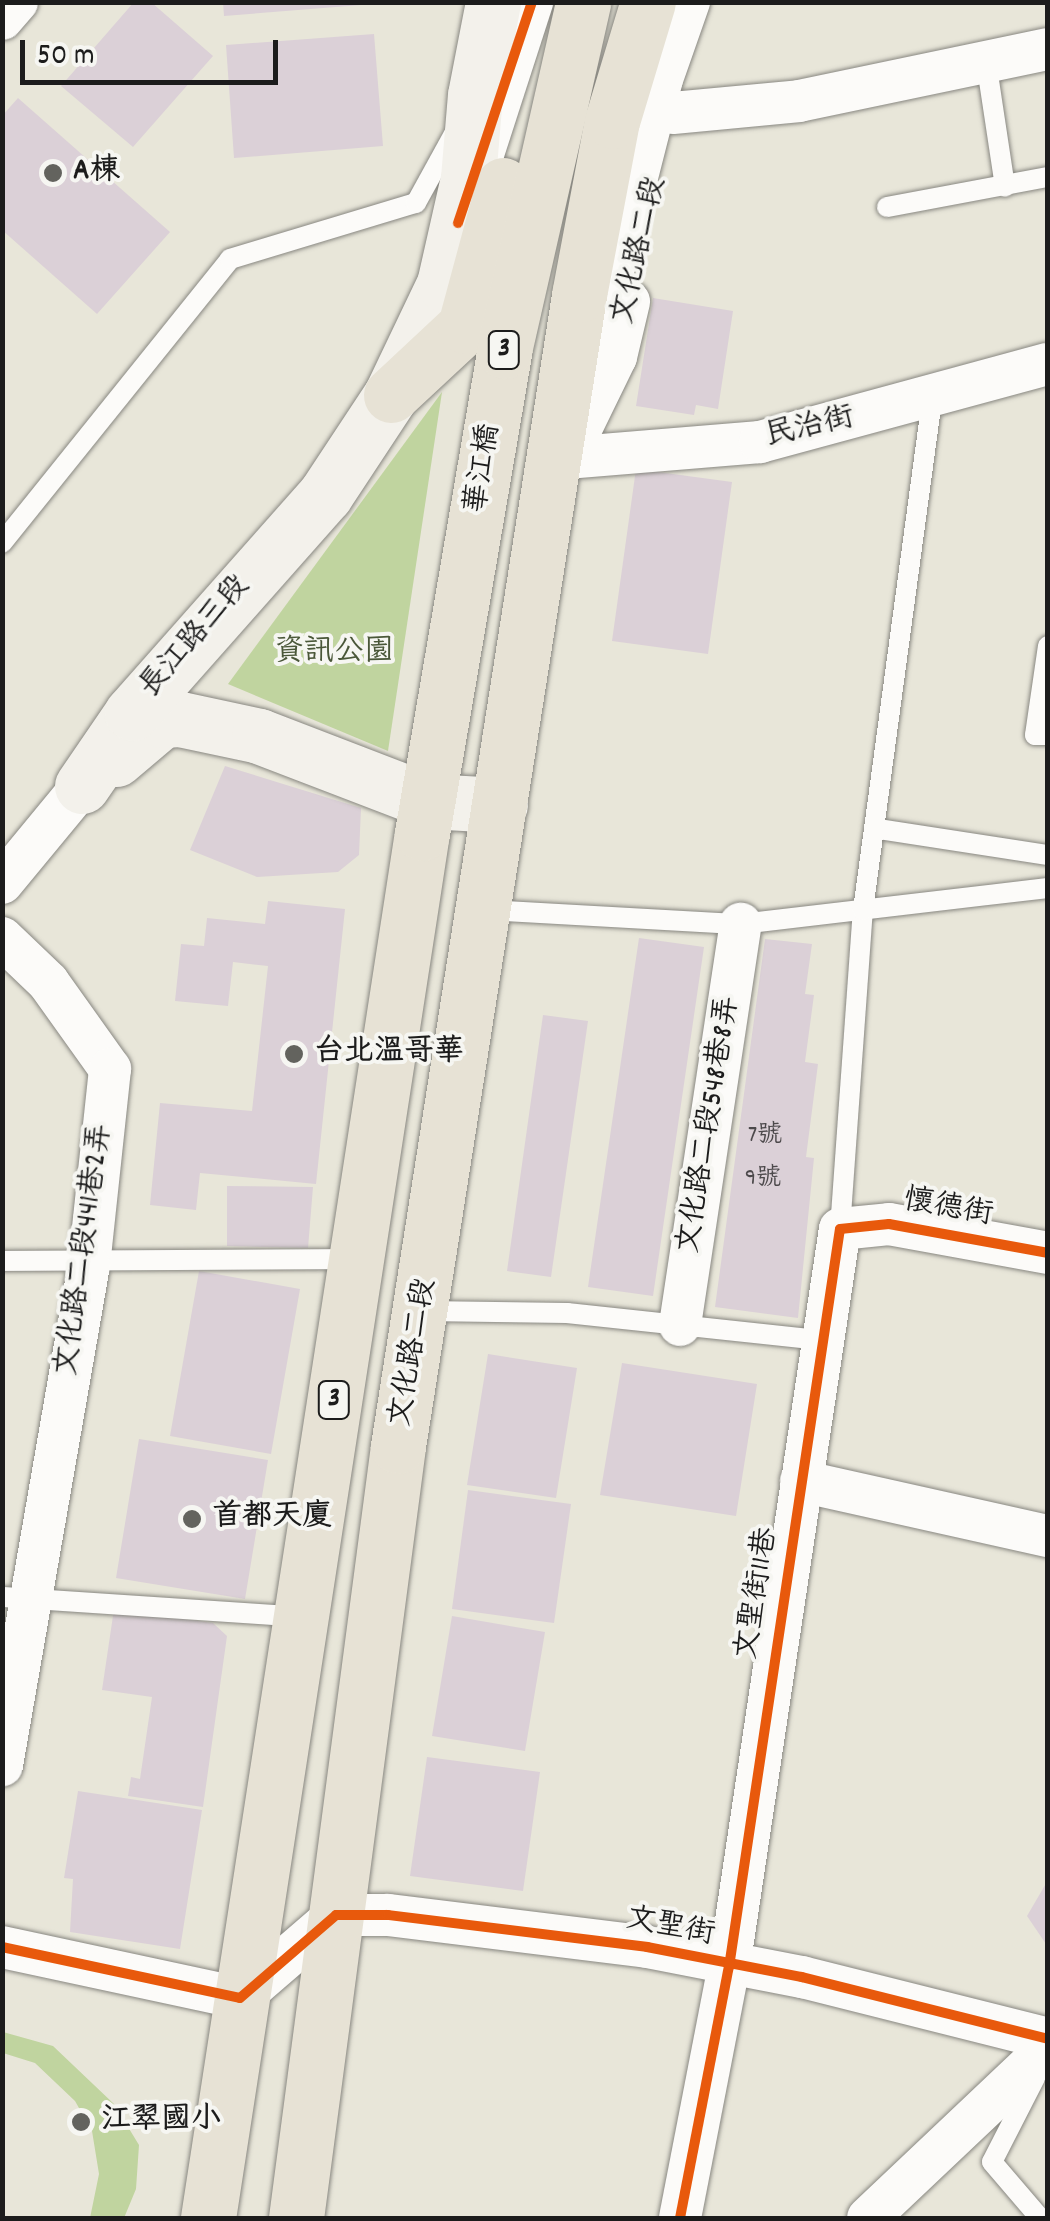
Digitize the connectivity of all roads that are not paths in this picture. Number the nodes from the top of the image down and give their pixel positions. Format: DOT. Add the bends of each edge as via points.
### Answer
graph roads {
  1 [pos="16,2"];
  2 [pos="494,2"];
  3 [pos="532,2"];
  4 [pos="551,2"];
  5 [pos="583,2"];
  6 [pos="648,2"];
  7 [pos="689,2"];
  8 [pos="710,2"];
  9 [pos="2,18"];
  10 [pos="1048,49"];
  11 [pos="986,62"];
  12 [pos="475,95"];
  13 [pos="673,113"];
  14 [pos="1048,178"];
  15 [pos="1006,187"];
  16 [pos="887,207"];
  17 [pos="458,223"];
  18 [pos="1048,364"];
  19 [pos="392,395"];
  20 [pos="932,400"];
  21 [pos="558,474"];
  22 [pos="294,532"];
  23 [pos="2,543"];
  24 [pos="1048,646"];
  25 [pos="1048,735"];
  26 [pos="259,736"];
  27 [pos="82,786"];
  28 [pos="428,801"];
  29 [pos="500,804"];
  30 [pos="878,829"];
  31 [pos="1048,855"];
  32 [pos="2,884"];
  33 [pos="1048,888"];
  34 [pos="484,910"];
  35 [pos="863,910"];
  36 [pos="741,924"];
  37 [pos="2,938"];
  38 [pos="840,1230"];
  39 [pos="1048,1253"];
  40 [pos="354,1259"];
  41 [pos="2,1261"];
  42 [pos="89,1265"];
  43 [pos="424,1311"];
  44 [pos="680,1326"];
  45 [pos="822,1340"];
  46 [pos="802,1481"];
  47 [pos="1048,1536"];
  48 [pos="16,1597"];
  49 [pos="303,1617"];
  50 [pos="2,1766"];
  51 [pos="336,1915"];
  52 [pos="2,1947"];
  53 [pos="729,1967"];
  54 [pos="240,1998"];
  55 [pos="1048,2039"];
  56 [pos="1048,2051"];
  57 [pos="208,2218"];
  58 [pos="296,2218"];
  59 [pos="680,2218"];
  60 [pos="868,2218"];
  61 [pos="1040,2218"];
  1 -- 9 [label="street"];
  2 -- 12 [label="street"];
  3 -- 17 [label="street"];
  4 -- 19 [label="main road" via="464,326"];
  5 -- 28 [label="main road, 華江橋 / 3" via="504,351"];
  6 -- 21 [label="main road, 文化路二段" via="612,122"];
  7 -- 21 [label="street" via="662,79"];
  8 -- 13 [label="street, 文化路二段"];
  10 -- 11 [label="street"];
  11 -- 13 [label="street" via="798,101"];
  11 -- 15 [label="lane"];
  12 -- 17 [label="street"];
  12 -- 23 [label="lane" via="416,202 230,259"];
  13 -- 21 [label="street, 文化路二段" via="616,357"];
  14 -- 15 [label="lane"];
  15 -- 16 [label="lane"];
  17 -- 19 [label="street, 長江路三段" via="444,284"];
  18 -- 20 [label="street, 民治街"];
  19 -- 22 [label="street, 長江路三段"];
  20 -- 21 [label="street, 民治街" via="760,442"];
  20 -- 30 [label="lane"];
  21 -- 29 [label="main road, 文化路二段"];
  22 -- 26 [label="street" via="262,594 203,670 211,696"];
  22 -- 27 [label="street, 長江路三段" via="132,713"];
  24 -- 25 [label="lane" via="1036,735"];
  26 -- 27 [label="street" via="162,720"];
  26 -- 28 [label="street"];
  27 -- 32 [label="street, 長江路三段"];
  28 -- 29 [label="street"];
  28 -- 40 [label="main road, 3"];
  29 -- 34 [label="main road, 文化路二段"];
  30 -- 31 [label="lane"];
  30 -- 35 [label="lane"];
  33 -- 35 [label="lane"];
  34 -- 36 [label="lane"];
  34 -- 43 [label="main road, 文化路二段"];
  35 -- 36 [label="lane"];
  35 -- 38 [label="lane"];
  36 -- 44 [label="street, 文化路二段548巷8弄"];
  37 -- 42 [label="street, 文化路二段441巷2弄" via="48,982 110,1069"];
  38 -- 39 [label="street, 懷德街" via="889,1224"];
  38 -- 45 [label="street, 文聖街11巷"];
  40 -- 42 [label="lane"];
  40 -- 49 [label="main road, 3"];
  41 -- 42 [label="lane"];
  42 -- 48 [label="street, 文化路二段441巷2弄"];
  43 -- 44 [label="lane" via="567,1313"];
  43 -- 51 [label="main road, 文化路二段" via="398,1446"];
  44 -- 45 [label="lane"];
  45 -- 46 [label="street, 文聖街11巷"];
  46 -- 47 [label="street"];
  46 -- 53 [label="street, 文聖街11巷"];
  48 -- 49 [label="lane"];
  48 -- 50 [label="street, 文化路二段441巷2弄"];
  49 -- 54 [label="main road, 3"];
  51 -- 53 [label="street, 文聖街" via="388,1915 647,1947"];
  51 -- 54 [label="street"];
  51 -- 58 [label="main road, 文化路二段"];
  52 -- 54 [label="street"];
  53 -- 55 [label="street, 文聖街" via="802,1976"];
  53 -- 59 [label="street, 文聖街11巷"];
  54 -- 57 [label="main road, 3"];
  56 -- 60 [label="street"];
  56 -- 61 [label="lane" via="992,2162"];
}
